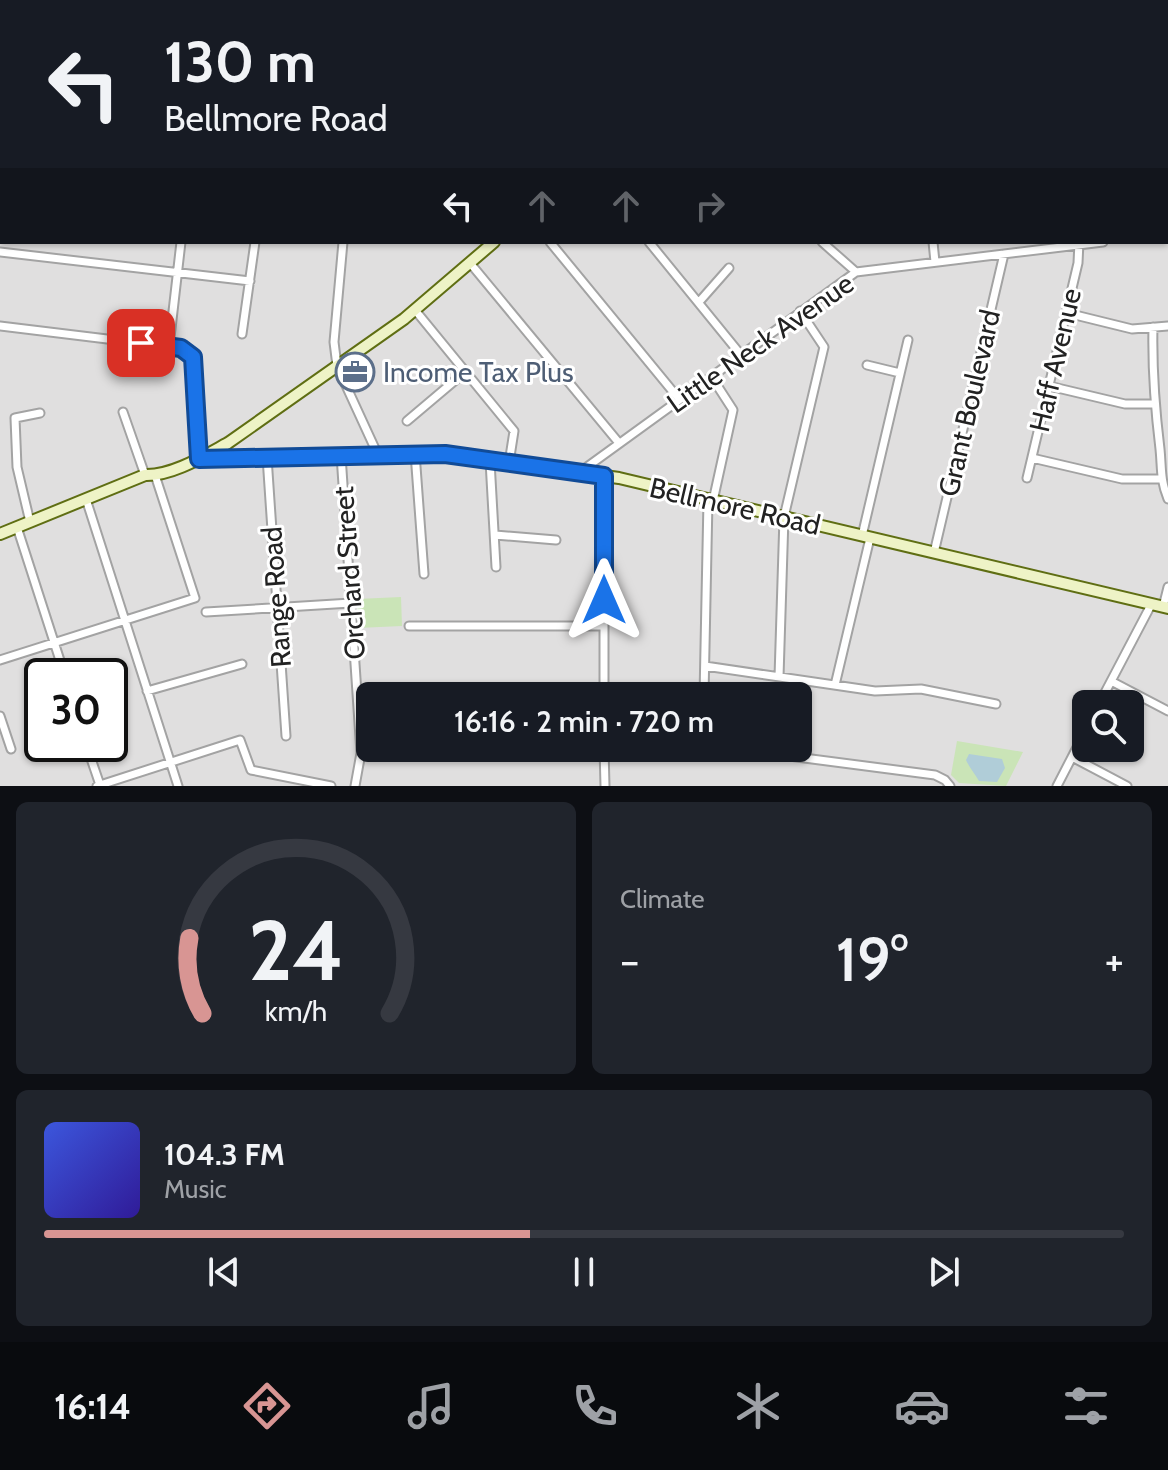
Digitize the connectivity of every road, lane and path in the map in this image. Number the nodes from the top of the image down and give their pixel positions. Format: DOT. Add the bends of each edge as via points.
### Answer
graph roads {
  1 [pos="181,244"];
  2 [pos="255,244"];
  3 [pos="343,244"];
  4 [pos="492,244"];
  5 [pos="552,244"];
  6 [pos="651,244"];
  7 [pos="824,244"];
  8 [pos="933,244"];
  9 [pos="1073,244"];
  10 [pos="1080,244"];
  11 [pos="0,252"];
  12 [pos="1004,254"];
  13 [pos="935,262"];
  14 [pos="470,263"];
  15 [pos="729,268"];
  16 [pos="856,272"];
  17 [pos="177,273"];
  18 [pos="250,281"];
  19 [pos="699,302"];
  20 [pos="415,310"];
  21 [pos="800,311"];
  22 [pos="1067,313"];
  23 [pos="0,326"];
  24 [pos="1168,326"];
  25 [pos="1153,327"];
  26 [pos="242,334"];
  27 [pos="908,340"];
  28 [pos="169,346"];
  29 [pos="741,355"];
  30 [pos="867,365"];
  31 [pos="337,366"];
  32 [pos="465,372"];
  33 [pos="900,373"];
  34 [pos="711,376"];
  35 [pos="1049,386"];
  36 [pos="679,399"];
  37 [pos="1155,404"];
  38 [pos="123,412"];
  39 [pos="40,413"];
  40 [pos="407,421"];
  41 [pos="619,443"];
  42 [pos="377,453"];
  43 [pos="415,453"];
  44 [pos="341,455"];
  45 [pos="267,457"];
  46 [pos="1164,457"];
  47 [pos="1032,458"];
  48 [pos="199,459"];
  49 [pos="490,461"];
  50 [pos="509,463"];
  51 [pos="578,473"];
  52 [pos="150,475"];
  53 [pos="604,476"];
  54 [pos="1027,478"];
  55 [pos="1160,479"];
  56 [pos="86,499"];
  57 [pos="1168,499"];
  58 [pos="710,500"];
  59 [pos="784,517"];
  60 [pos="30,522"];
  61 [pos="17,527"];
  62 [pos="0,534"];
  63 [pos="495,535"];
  64 [pos="866,537"];
  65 [pos="556,540"];
  66 [pos="934,553"];
  67 [pos="496,567"];
  68 [pos="424,574"];
  69 [pos="1168,587"];
  70 [pos="351,603"];
  71 [pos="1151,605"];
  72 [pos="277,607"];
  73 [pos="1166,608"];
  74 [pos="206,612"];
  75 [pos="124,620"];
  76 [pos="409,626"];
  77 [pos="604,626"];
  78 [pos="54,643"];
  79 [pos="59,658"];
  80 [pos="0,660"];
  81 [pos="242,664"];
  82 [pos="705,666"];
  83 [pos="779,677"];
  84 [pos="1111,681"];
  85 [pos="604,682"];
  86 [pos="704,682"];
  87 [pos="835,685"];
  88 [pos="1106,690"];
  89 [pos="147,691"];
  90 [pos="996,704"];
  91 [pos="1168,711"];
  92 [pos="0,716"];
  93 [pos="286,736"];
  94 [pos="11,749"];
  95 [pos="1072,757"];
  96 [pos="812,759"];
  97 [pos="170,761"];
  98 [pos="91,762"];
  99 [pos="604,762"];
  100 [pos="1081,762"];
  101 [pos="98,786"];
  102 [pos="178,786"];
  103 [pos="331,786"];
  104 [pos="355,786"];
  105 [pos="605,786"];
  106 [pos="950,786"];
  107 [pos="1057,786"];
  108 [pos="1127,786"];
  1 -- 17 [label="street"];
  2 -- 18 [label="street"];
  3 -- 31 [label="street" via="334,342"];
  4 -- 14 [label="main road"];
  5 -- 36 [label="street"];
  6 -- 19 [label="street"];
  7 -- 16 [label="street"];
  8 -- 13 [label="street"];
  9 -- 12 [label="street, Little Neck Avenue"];
  10 -- 22 [label="street, Haff Avenue"];
  11 -- 17 [label="street"];
  12 -- 13 [label="street, Little Neck Avenue"];
  12 -- 66 [label="street, Grant Boulevard"];
  13 -- 16 [label="street, Little Neck Avenue"];
  14 -- 20 [label="main road"];
  14 -- 41 [label="street"];
  15 -- 19 [label="street"];
  16 -- 21 [label="street, Little Neck Avenue"];
  17 -- 18 [label="street"];
  17 -- 28 [label="street"];
  18 -- 26 [label="street"];
  19 -- 29 [label="street"];
  20 -- 31 [label="main road"];
  20 -- 32 [label="street"];
  21 -- 29 [label="street, Little Neck Avenue"];
  21 -- 59 [label="street" via="824,347"];
  22 -- 25 [label="street" via="1126,328"];
  22 -- 35 [label="street, Haff Avenue"];
  23 -- 28 [label="street"];
  24 -- 25 [label="street"];
  25 -- 37 [label="street"];
  27 -- 33 [label="street"];
  28 -- 48 [label="street" via="190,353 195,363"];
  29 -- 34 [label="street, Little Neck Avenue"];
  30 -- 33 [label="street"];
  31 -- 42 [label="street"];
  31 -- 48 [label="main road"];
  32 -- 40 [label="street"];
  32 -- 50 [label="street" via="514,431"];
  33 -- 64 [label="street"];
  34 -- 36 [label="street, Little Neck Avenue"];
  34 -- 58 [label="street" via="733,410"];
  35 -- 37 [label="street" via="1125,404"];
  35 -- 47 [label="street, Haff Avenue"];
  36 -- 41 [label="street, Little Neck Avenue"];
  37 -- 46 [label="street"];
  38 -- 52 [label="street"];
  39 -- 60 [label="street" via="15,418 17,467"];
  41 -- 51 [label="street, Little Neck Avenue"];
  42 -- 43 [label="main road, Bellmore Road"];
  42 -- 44 [label="main road, Bellmore Road"];
  43 -- 49 [label="main road, Bellmore Road"];
  43 -- 68 [label="street"];
  44 -- 45 [label="main road, Bellmore Road"];
  44 -- 70 [label="street, Orchard Street"];
  45 -- 48 [label="main road, Bellmore Road"];
  45 -- 72 [label="street, Range Road"];
  46 -- 55 [label="street"];
  47 -- 54 [label="street, Haff Avenue"];
  47 -- 55 [label="street" via="1122,479"];
  48 -- 52 [label="main road"];
  49 -- 50 [label="main road, Bellmore Road"];
  49 -- 63 [label="street"];
  50 -- 51 [label="main road, Bellmore Road"];
  51 -- 53 [label="main road, Bellmore Road"];
  52 -- 56 [label="main road"];
  52 -- 75 [label="street" via="195,598"];
  53 -- 58 [label="main road, Bellmore Road"];
  53 -- 77 [label="street"];
  55 -- 57 [label="street"];
  56 -- 60 [label="main road"];
  56 -- 75 [label="street"];
  58 -- 59 [label="main road, Bellmore Road"];
  58 -- 82 [label="street"];
  59 -- 64 [label="main road, Bellmore Road"];
  59 -- 83 [label="street"];
  60 -- 61 [label="main road"];
  61 -- 62 [label="main road"];
  61 -- 78 [label="street"];
  63 -- 65 [label="street"];
  63 -- 67 [label="street"];
  64 -- 66 [label="main road, Bellmore Road"];
  64 -- 87 [label="street"];
  66 -- 71 [label="main road, Bellmore Road"];
  69 -- 73 [label="street"];
  70 -- 72 [label="street"];
  70 -- 104 [label="street, Orchard Street" via="361,753"];
  71 -- 73 [label="main road, Bellmore Road"];
  71 -- 84 [label="street"];
  72 -- 74 [label="street"];
  72 -- 93 [label="street, Range Road"];
  75 -- 78 [label="street"];
  75 -- 89 [label="street"];
  76 -- 77 [label="street"];
  77 -- 85 [label="street"];
  78 -- 79 [label="street"];
  78 -- 80 [label="street"];
  81 -- 89 [label="street"];
  82 -- 83 [label="street"];
  82 -- 86 [label="street"];
  83 -- 87 [label="street"];
  84 -- 88 [label="street"];
  84 -- 91 [label="street"];
  87 -- 90 [label="street" via="875,691 921,689"];
  89 -- 97 [label="street"];
  92 -- 94 [label="street"];
  95 -- 107 [label="street"];
  96 -- 106 [label="street" via="935,775"];
  97 -- 101 [label="street"];
  97 -- 102 [label="street"];
  97 -- 103 [label="street" via="240,740 251,770"];
  98 -- 101 [label="street"];
  99 -- 105 [label="street"];
  100 -- 108 [label="street"];
}
